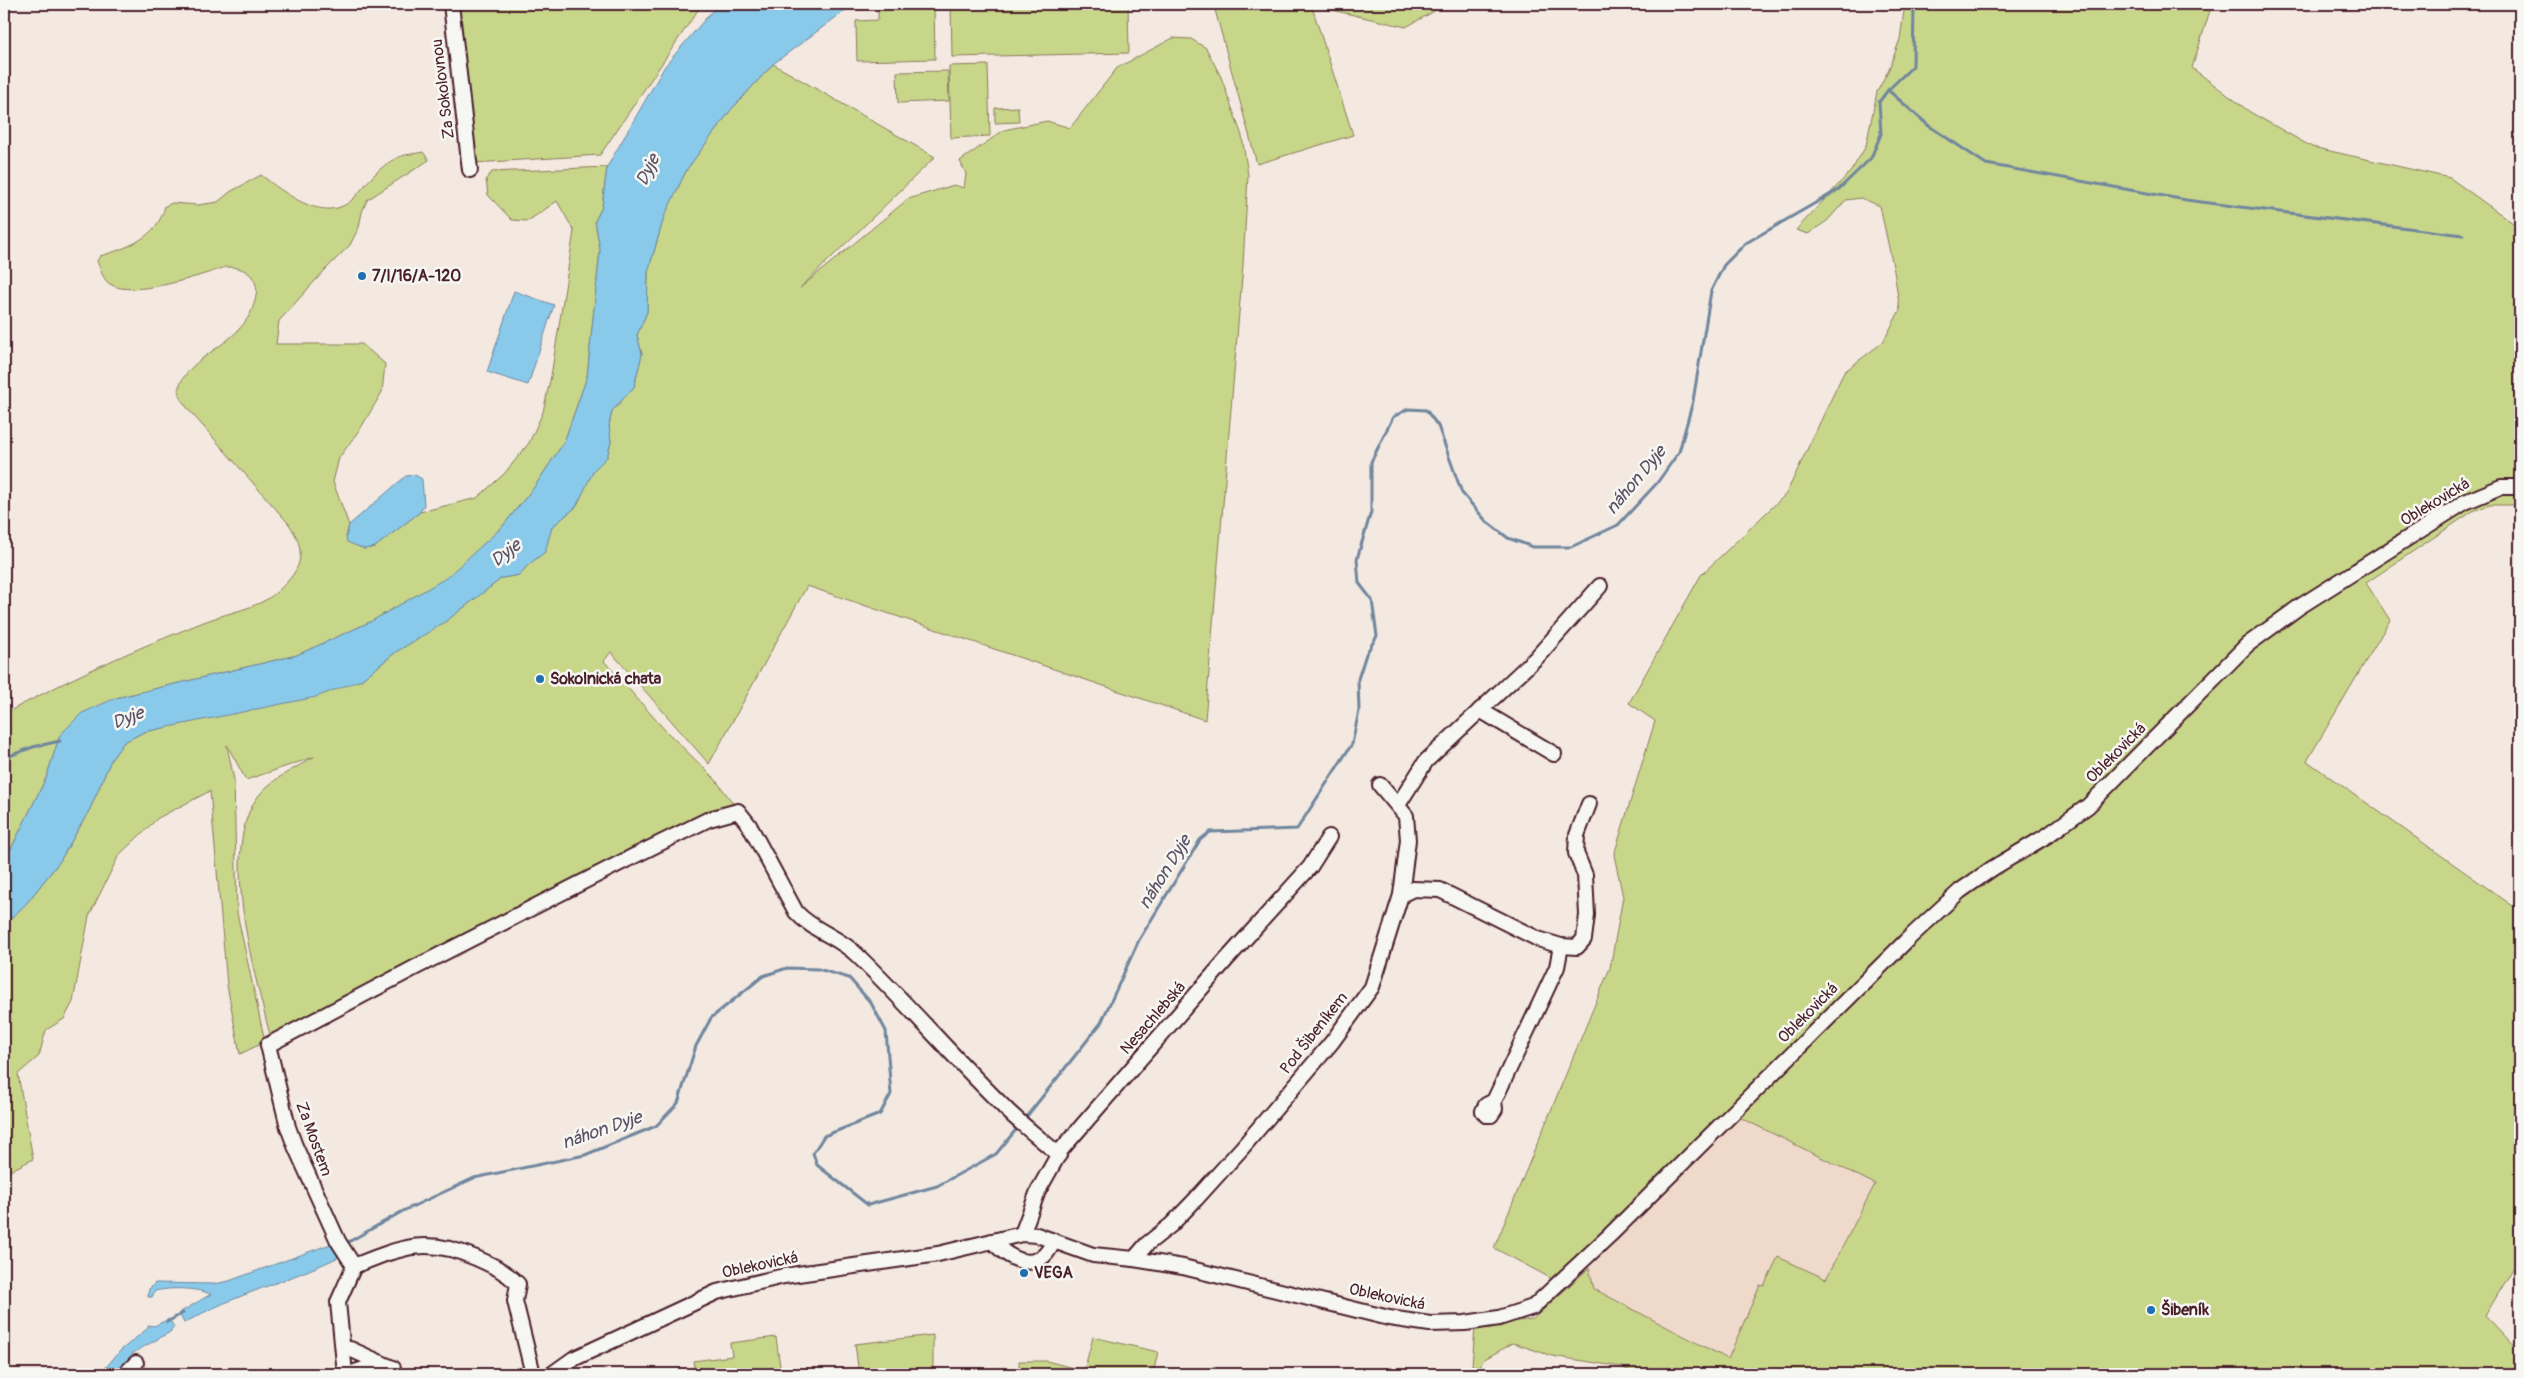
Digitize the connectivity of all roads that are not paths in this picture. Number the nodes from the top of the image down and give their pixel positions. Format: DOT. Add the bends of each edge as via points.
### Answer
graph roads {
  1 [pos="451,4"];
  2 [pos="470,170"];
  3 [pos="2520,487"];
  4 [pos="1600,586"];
  5 [pos="1480,710"];
  6 [pos="1554,754"];
  7 [pos="1380,785"];
  8 [pos="1589,804"];
  9 [pos="1398,805"];
  10 [pos="1329,837"];
  11 [pos="1401,895"];
  12 [pos="1561,946"];
  13 [pos="1494,1101"];
  14 [pos="1059,1155"];
  15 [pos="1022,1234"];
  16 [pos="992,1241"];
  17 [pos="1053,1242"];
  18 [pos="1134,1259"];
  19 [pos="351,1261"];
  20 [pos="343,1350"];
  21 [pos="136,1363"];
  22 [pos="125,1374"];
  23 [pos="347,1374"];
  24 [pos="533,1374"];
  25 [pos="552,1374"];
  1 -- 2 [label="street, Za Sokolovnou"];
  3 -- 18 [label="street, Oblekovická" via="2495,488 2464,502 2298,607 2247,645 2088,806 1960,891 1909,938 1610,1236 1533,1307 1499,1318 1430,1324 1390,1318 1183,1267"];
  4 -- 5 [label="street" via="1537,657"];
  5 -- 6 [label="street"];
  5 -- 9 [label="street" via="1426,761"];
  7 -- 9 [label="street, Pod Šibeníkem"];
  8 -- 12 [label="street" via="1577,835 1576,853 1585,875 1587,915 1584,939 1577,948"];
  9 -- 11 [label="street, Pod Šibeníkem" via="1406,816 1408,840"];
  10 -- 14 [label="street, Nesachlebská" via="1310,868 1087,1118"];
  11 -- 12 [label="street" via="1413,889 1440,890 1538,939"];
  11 -- 18 [label="street, Pod Šibeníkem" via="1372,987 1355,1011 1209,1185"];
  12 -- 13 [label="street" via="1557,967"];
  14 -- 15 [label="street, Nesachlebská" via="1038,1191"];
  14 -- 19 [label="street, Za Mostem" via="1015,1118 855,953 800,916 738,811 709,819 632,857 268,1045 288,1127 307,1175"];
  15 -- 16 [label="street, Oblekovická"];
  15 -- 17 [label="street, Oblekovická" via="1037,1235"];
  16 -- 17 [label="street" via="1002,1252 1029,1262 1048,1254"];
  16 -- 25 [label="street, Oblekovická" via="938,1254 784,1276 717,1292 573,1359"];
  17 -- 18 [label="street, Oblekovická" via="1093,1255"];
  19 -- 20 [label="street" via="338,1302"];
  19 -- 24 [label="street" via="428,1244 452,1247 504,1270 518,1284 515,1301"];
  20 -- 23 [label="street"];
  20 -- 23 [label="street" via="350,1349 387,1365"];
  21 -- 22 [label="street"];
}
